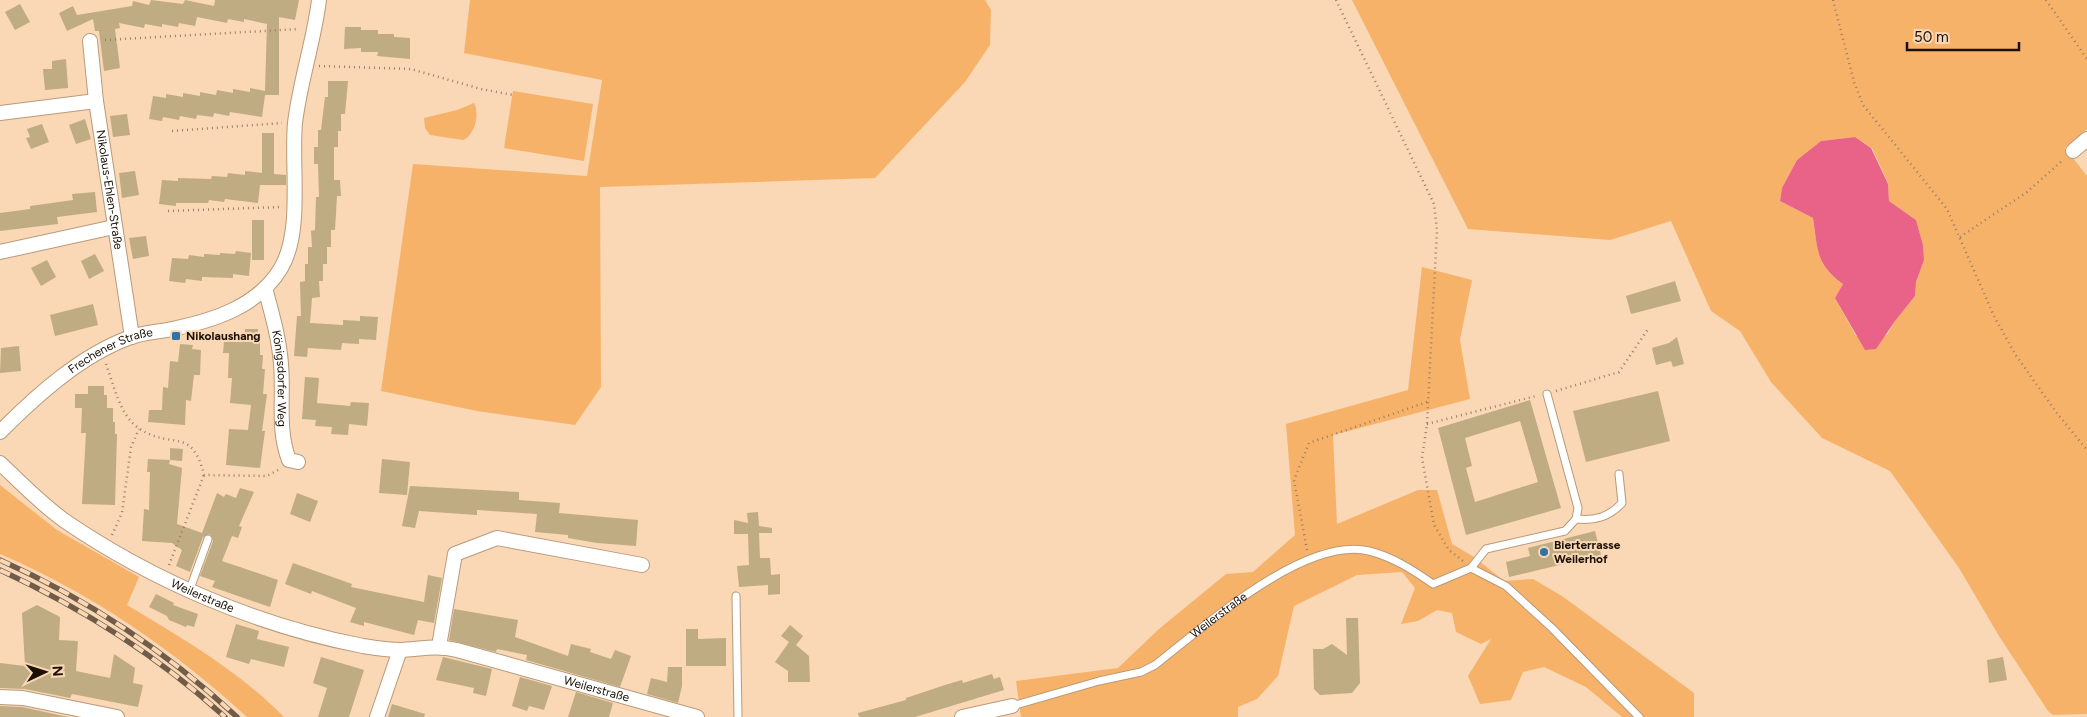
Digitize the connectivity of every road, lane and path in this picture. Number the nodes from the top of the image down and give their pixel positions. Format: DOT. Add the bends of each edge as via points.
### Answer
graph roads {
  1 [pos="319,0"];
  2 [pos="1336,0"];
  3 [pos="1833,0"];
  4 [pos="2046,0"];
  5 [pos="316,28"];
  6 [pos="90,41"];
  7 [pos="2087,59"];
  8 [pos="307,66"];
  9 [pos="512,95"];
  10 [pos="96,101"];
  11 [pos="0,114"];
  12 [pos="296,122"];
  13 [pos="172,131"];
  14 [pos="2087,139"];
  15 [pos="2073,151"];
  16 [pos="294,206"];
  17 [pos="168,211"];
  18 [pos="114,227"];
  19 [pos="1960,237"];
  20 [pos="0,252"];
  21 [pos="265,288"];
  22 [pos="132,337"];
  23 [pos="102,351"];
  24 [pos="1547,394"];
  25 [pos="1427,402"];
  26 [pos="139,429"];
  27 [pos="0,432"];
  28 [pos="2087,450"];
  29 [pos="294,461"];
  30 [pos="0,463"];
  31 [pos="1618,474"];
  32 [pos="204,475"];
  33 [pos="1576,519"];
  34 [pos="208,539"];
  35 [pos="106,546"];
  36 [pos="1309,559"];
  37 [pos="642,565"];
  38 [pos="1471,568"];
  39 [pos="164,578"];
  40 [pos="190,590"];
  41 [pos="736,596"];
  42 [pos="439,646"];
  43 [pos="400,650"];
  44 [pos="0,697"];
  45 [pos="1012,706"];
  46 [pos="117,717"];
  47 [pos="376,717"];
  48 [pos="697,717"];
  49 [pos="738,717"];
  50 [pos="962,717"];
  51 [pos="1640,717"];
  1 -- 5 [label="street, Frechener Straße"];
  2 -- 25 [label="path" via="1434,204 1437,230"];
  3 -- 19 [label="path" via="1863,105 1947,209"];
  4 -- 7 [label="path"];
  5 -- 6 [label="path"];
  5 -- 8 [label="street, Frechener Straße"];
  6 -- 10 [label="street, Nikolaus-Ehlen-Straße"];
  8 -- 9 [label="path" via="405,69"];
  8 -- 12 [label="street, Frechener Straße"];
  10 -- 11 [label="street"];
  10 -- 18 [label="street, Nikolaus-Ehlen-Straße"];
  12 -- 13 [label="path"];
  12 -- 16 [label="street, Frechener Straße"];
  14 -- 15 [label="street"];
  15 -- 19 [label="path" via="2028,192"];
  16 -- 17 [label="path"];
  16 -- 21 [label="street, Frechener Straße" via="290,248 281,268"];
  18 -- 20 [label="street"];
  18 -- 22 [label="street, Nikolaus-Ehlen-Straße"];
  19 -- 28 [label="path" via="1994,316 2016,354"];
  21 -- 22 [label="street, Frechener Straße" via="234,310 209,321"];
  21 -- 29 [label="street, Königsdorfer Weg" via="278,339 282,382 281,432"];
  22 -- 23 [label="street, Frechener Straße"];
  23 -- 26 [label="path" via="125,411"];
  23 -- 27 [label="street, Frechener Straße" via="66,374"];
  24 -- 33 [label="lane" via="1578,508"];
  25 -- 36 [label="path" via="1308,443 1294,480"];
  25 -- 38 [label="path" via="1422,458 1434,525 1449,550"];
  26 -- 32 [label="path" via="193,448"];
  26 -- 35 [label="path" via="131,447 122,514"];
  29 -- 32 [label="path" via="267,476"];
  30 -- 35 [label="street, Weilerstraße" via="33,496"];
  31 -- 33 [label="lane" via="1622,503 1608,515 1592,521"];
  32 -- 39 [label="path"];
  33 -- 38 [label="lane" via="1565,530 1486,549"];
  34 -- 40 [label="lane"];
  35 -- 39 [label="street, Weilerstraße"];
  36 -- 38 [label="lane, Weilerstraße" via="1334,552 1368,550 1400,562 1433,584"];
  36 -- 45 [label="lane, Weilerstraße" via="1262,582 1155,665 1141,672"];
  37 -- 42 [label="street" via="497,538 456,554"];
  38 -- 51 [label="lane" via="1506,586"];
  39 -- 40 [label="street, Weilerstraße"];
  40 -- 43 [label="street, Weilerstraße" via="329,639"];
  41 -- 49 [label="lane"];
  42 -- 43 [label="street, Weilerstraße"];
  42 -- 48 [label="street, Weilerstraße"];
  43 -- 47 [label="street"];
  44 -- 46 [label="street" via="23,698"];
  45 -- 50 [label="street, Weilerstraße"];
}
